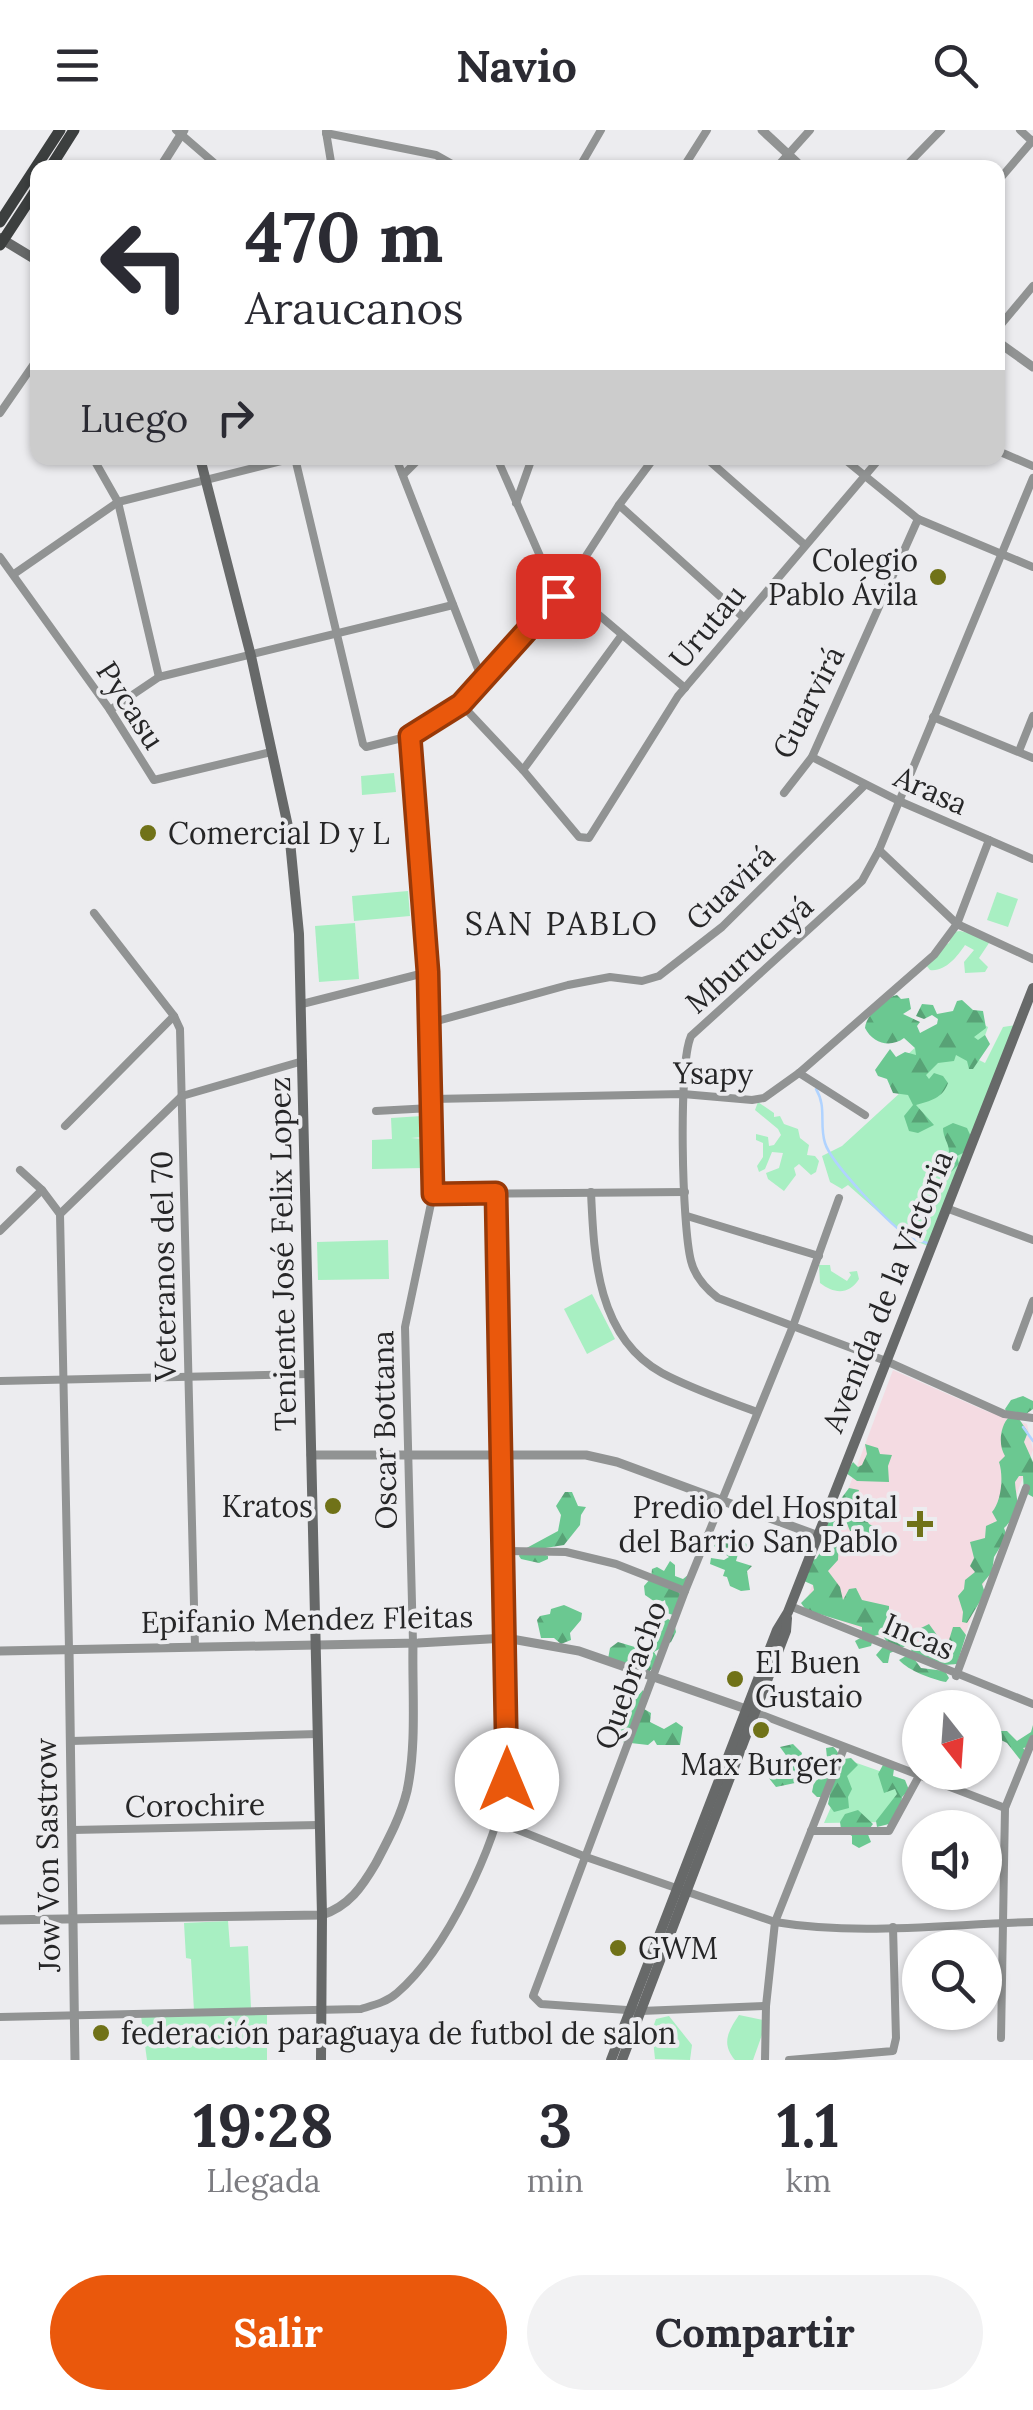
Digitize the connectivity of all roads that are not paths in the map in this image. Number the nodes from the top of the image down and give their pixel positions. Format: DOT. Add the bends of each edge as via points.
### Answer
graph roads {
  1 [pos="60,130"];
  2 [pos="74,130"];
  3 [pos="588,130"];
  4 [pos="707,130"];
  5 [pos="762,130"];
  6 [pos="810,130"];
  7 [pos="941,130"];
  8 [pos="1020,130"];
  9 [pos="181,131"];
  10 [pos="326,131"];
  11 [pos="600,132"];
  12 [pos="1033,141"];
  13 [pos="788,154"];
  14 [pos="44,160"];
  15 [pos="55,160"];
  16 [pos="165,160"];
  17 [pos="212,160"];
  18 [pos="331,160"];
  19 [pos="445,160"];
  20 [pos="584,160"];
  21 [pos="688,160"];
  22 [pos="783,160"];
  23 [pos="794,160"];
  24 [pos="912,160"];
  25 [pos="1005,173"];
  26 [pos="30,185"];
  27 [pos="30,198"];
  28 [pos="3,235"];
  29 [pos="30,255"];
  30 [pos="1033,286"];
  31 [pos="1005,320"];
  32 [pos="1005,347"];
  33 [pos="1033,367"];
  34 [pos="30,371"];
  35 [pos="0,413"];
  36 [pos="1005,454"];
  37 [pos="97,465"];
  38 [pos="203,465"];
  39 [pos="264,465"];
  40 [pos="296,465"];
  41 [pos="399,465"];
  42 [pos="412,465"];
  43 [pos="501,465"];
  44 [pos="530,465"];
  45 [pos="649,465"];
  46 [pos="714,465"];
  47 [pos="851,465"];
  48 [pos="874,465"];
  49 [pos="1033,466"];
  50 [pos="402,474"];
  51 [pos="864,476"];
  52 [pos="208,478"];
  53 [pos="1033,478"];
  54 [pos="118,502"];
  55 [pos="516,503"];
  56 [pos="618,505"];
  57 [pos="918,520"];
  58 [pos="805,545"];
  59 [pos="1001,554"];
  60 [pos="0,556"];
  61 [pos="1033,568"];
  62 [pos="14,574"];
  63 [pos="566,587"];
  64 [pos="558,596"];
  65 [pos="453,605"];
  66 [pos="743,617"];
  67 [pos="336,634"];
  68 [pos="622,636"];
  69 [pos="251,656"];
  70 [pos="158,678"];
  71 [pos="482,679"];
  72 [pos="685,688"];
  73 [pos="461,704"];
  74 [pos="110,710"];
  75 [pos="1033,716"];
  76 [pos="933,717"];
  77 [pos="410,736"];
  78 [pos="1019,751"];
  79 [pos="271,752"];
  80 [pos="812,757"];
  81 [pos="1033,758"];
  82 [pos="523,770"];
  83 [pos="865,785"];
  84 [pos="784,793"];
  85 [pos="899,801"];
  86 [pos="990,840"];
  87 [pos="879,850"];
  88 [pos="1033,860"];
  89 [pos="94,914"];
  90 [pos="957,924"];
  91 [pos="1033,958"];
  92 [pos="428,972"];
  93 [pos="1033,988"];
  94 [pos="302,1004"];
  95 [pos="174,1016"];
  96 [pos="430,1023"];
  97 [pos="304,1060"];
  98 [pos="799,1073"];
  99 [pos="683,1094"];
  100 [pos="182,1096"];
  101 [pos="432,1104"];
  102 [pos="376,1111"];
  103 [pos="865,1115"];
  104 [pos="65,1126"];
  105 [pos="20,1170"];
  106 [pos="42,1190"];
  107 [pos="590,1192"];
  108 [pos="686,1192"];
  109 [pos="496,1193"];
  110 [pos="433,1194"];
  111 [pos="840,1198"];
  112 [pos="946,1208"];
  113 [pos="60,1214"];
  114 [pos="687,1216"];
  115 [pos="0,1230"];
  116 [pos="1033,1240"];
  117 [pos="819,1256"];
  118 [pos="1033,1300"];
  119 [pos="794,1326"];
  120 [pos="1016,1347"];
  121 [pos="886,1361"];
  122 [pos="310,1374"];
  123 [pos="187,1376"];
  124 [pos="62,1379"];
  125 [pos="0,1381"];
  126 [pos="757,1412"];
  127 [pos="1033,1418"];
  128 [pos="501,1453"];
  129 [pos="408,1454"];
  130 [pos="312,1455"];
  131 [pos="1026,1488"];
  132 [pos="723,1501"];
  133 [pos="816,1535"];
  134 [pos="504,1551"];
  135 [pos="685,1592"];
  136 [pos="789,1609"];
  137 [pos="506,1638"];
  138 [pos="413,1643"];
  139 [pos="315,1645"];
  140 [pos="195,1646"];
  141 [pos="69,1649"];
  142 [pos="0,1651"];
  143 [pos="956,1676"];
  144 [pos="654,1678"];
  145 [pos="1033,1704"];
  146 [pos="750,1710"];
  147 [pos="318,1734"];
  148 [pos="1033,1739"];
  149 [pos="71,1742"];
  150 [pos="844,1748"];
  151 [pos="902,1769"];
  152 [pos="912,1790"];
  153 [pos="957,1790"];
  154 [pos="1005,1808"];
  155 [pos="498,1822"];
  156 [pos="320,1825"];
  157 [pos="72,1830"];
  158 [pos="811,1832"];
  159 [pos="586,1858"];
  160 [pos="683,1889"];
  161 [pos="322,1915"];
  162 [pos="0,1920"];
  163 [pos="72,1920"];
  164 [pos="775,1922"];
  165 [pos="1002,1922"];
  166 [pos="1033,1922"];
  167 [pos="893,1927"];
  168 [pos="766,2006"];
  169 [pos="322,2010"];
  170 [pos="636,2011"];
  171 [pos="74,2015"];
  172 [pos="0,2018"];
  173 [pos="1002,2038"];
  174 [pos="75,2060"];
  175 [pos="321,2060"];
  176 [pos="610,2060"];
  177 [pos="622,2060"];
  178 [pos="765,2060"];
  179 [pos="789,2060"];
  1 -- 14 [label="highway"];
  2 -- 15 [label="highway"];
  3 -- 11 [label="street"];
  4 -- 21 [label="street"];
  5 -- 13 [label="street"];
  6 -- 13 [label="street"];
  7 -- 24 [label="street"];
  8 -- 12 [label="street"];
  9 -- 16 [label="street"];
  9 -- 17 [label="street"];
  10 -- 18 [label="street"];
  10 -- 19 [label="street"];
  11 -- 20 [label="street"];
  12 -- 25 [label="street"];
  13 -- 22 [label="street"];
  13 -- 23 [label="street"];
  26 -- 28 [label="highway"];
  27 -- 28 [label="highway"];
  28 -- 29 [label="main road"];
  30 -- 31 [label="street"];
  32 -- 33 [label="street"];
  34 -- 35 [label="street"];
  36 -- 49 [label="street"];
  37 -- 54 [label="street"];
  38 -- 52 [label="main road, Teniente José Felix Lopez"];
  39 -- 52 [label="street"];
  40 -- 67 [label="street"];
  41 -- 50 [label="street"];
  42 -- 50 [label="street"];
  43 -- 55 [label="street"];
  44 -- 55 [label="street"];
  45 -- 56 [label="street"];
  46 -- 58 [label="street"];
  47 -- 51 [label="street"];
  48 -- 51 [label="street, Urutau"];
  50 -- 65 [label="street"];
  51 -- 57 [label="street"];
  51 -- 58 [label="street, Urutau"];
  52 -- 54 [label="street"];
  52 -- 69 [label="main road, Teniente José Felix Lopez"];
  53 -- 59 [label="street, Mburucuyá"];
  54 -- 62 [label="street"];
  54 -- 70 [label="street"];
  55 -- 64 [label="street"];
  56 -- 63 [label="street"];
  56 -- 66 [label="street"];
  57 -- 59 [label="street"];
  57 -- 80 [label="street, Guarvirá"];
  58 -- 66 [label="street, Urutau"];
  59 -- 61 [label="street"];
  59 -- 76 [label="street, Mburucuyá"];
  60 -- 62 [label="street, Pycasu"];
  62 -- 74 [label="street, Pycasu"];
  63 -- 64 [label="street"];
  63 -- 68 [label="street"];
  64 -- 71 [label="street"];
  65 -- 67 [label="street"];
  65 -- 71 [label="street"];
  66 -- 72 [label="street, Urutau"];
  67 -- 69 [label="street"];
  67 -- 77 [label="street" via="363,744"];
  68 -- 72 [label="street"];
  68 -- 82 [label="street"];
  69 -- 70 [label="street"];
  69 -- 79 [label="main road, Teniente José Felix Lopez"];
  70 -- 74 [label="street"];
  71 -- 73 [label="street"];
  72 -- 82 [label="street, Urutau" via="588,838 579,837"];
  73 -- 77 [label="street"];
  73 -- 82 [label="street"];
  74 -- 79 [label="street, Pycasu" via="154,780"];
  75 -- 78 [label="street"];
  76 -- 78 [label="street"];
  76 -- 85 [label="street, Mburucuyá"];
  77 -- 92 [label="street, Oscar Bottana"];
  78 -- 81 [label="street"];
  79 -- 94 [label="main road, Teniente José Felix Lopez" via="289,831"];
  80 -- 83 [label="street, Arasa"];
  80 -- 84 [label="street, Guarvirá"];
  83 -- 85 [label="street, Arasa"];
  83 -- 96 [label="street, Guavirá" via="722,928 659,976 568,985"];
  85 -- 86 [label="street, Arasa"];
  85 -- 87 [label="street, Mburucuyá"];
  86 -- 88 [label="street, Arasa"];
  86 -- 90 [label="street, Ysapy"];
  87 -- 90 [label="street"];
  87 -- 99 [label="street, Mburucuyá" via="855,890 691,1036"];
  89 -- 95 [label="street, Veteranos del 70"];
  90 -- 91 [label="street"];
  90 -- 98 [label="street, Ysapy" via="934,955"];
  92 -- 94 [label="street"];
  92 -- 96 [label="street, Oscar Bottana"];
  93 -- 112 [label="main road, Avenida de la Victoria"];
  94 -- 97 [label="main road, Teniente José Felix Lopez"];
  95 -- 100 [label="street, Veteranos del 70"];
  95 -- 104 [label="street"];
  96 -- 101 [label="street, Oscar Bottana"];
  97 -- 100 [label="street"];
  97 -- 122 [label="main road, Teniente José Felix Lopez"];
  98 -- 99 [label="street, Ysapy" via="764,1098"];
  98 -- 103 [label="street"];
  99 -- 101 [label="street, Ysapy"];
  99 -- 108 [label="street, Mburucuyá"];
  100 -- 113 [label="street"];
  100 -- 123 [label="street, Veteranos del 70"];
  101 -- 102 [label="street, Ysapy"];
  101 -- 110 [label="street, Oscar Bottana"];
  105 -- 106 [label="street"];
  106 -- 113 [label="street"];
  106 -- 115 [label="street"];
  107 -- 108 [label="street"];
  107 -- 109 [label="street"];
  107 -- 126 [label="street" via="598,1274 619,1334 659,1371"];
  108 -- 114 [label="street, Mburucuyá"];
  109 -- 110 [label="street"];
  109 -- 128 [label="street"];
  110 -- 129 [label="street, Oscar Bottana" via="405,1327"];
  111 -- 117 [label="street, Quebracho"];
  112 -- 116 [label="street"];
  112 -- 121 [label="main road, Avenida de la Victoria"];
  113 -- 124 [label="street"];
  114 -- 117 [label="street"];
  114 -- 119 [label="street, Mburucuyá" via="691,1260 706,1289"];
  117 -- 119 [label="street, Quebracho"];
  118 -- 120 [label="street"];
  119 -- 121 [label="street, Mburucuyá"];
  119 -- 126 [label="street, Quebracho"];
  121 -- 127 [label="street, Mburucuyá" via="1004,1414"];
  121 -- 133 [label="main road, Avenida de la Victoria"];
  122 -- 123 [label="street"];
  122 -- 130 [label="main road, Teniente José Felix Lopez"];
  123 -- 124 [label="street"];
  123 -- 140 [label="street, Veteranos del 70"];
  124 -- 125 [label="street"];
  124 -- 141 [label="street"];
  126 -- 132 [label="street, Quebracho"];
  128 -- 129 [label="street"];
  128 -- 132 [label="street" via="586,1455"];
  128 -- 134 [label="street"];
  129 -- 130 [label="street"];
  129 -- 138 [label="street, Oscar Bottana"];
  130 -- 139 [label="main road, Teniente José Felix Lopez"];
  131 -- 143 [label="street"];
  132 -- 133 [label="street"];
  132 -- 135 [label="street, Quebracho"];
  133 -- 136 [label="main road, Avenida de la Victoria"];
  134 -- 135 [label="street" via="566,1552"];
  134 -- 137 [label="street"];
  135 -- 144 [label="street, Quebracho"];
  136 -- 143 [label="street, Incas"];
  136 -- 146 [label="main road, Avenida de la Victoria" via="786,1631"];
  137 -- 138 [label="street, Epifanio Mendez Fleitas"];
  137 -- 144 [label="street, Epifanio Mendez Fleitas" via="579,1650"];
  137 -- 155 [label="street" via="507,1780"];
  138 -- 139 [label="street, Epifanio Mendez Fleitas"];
  138 -- 161 [label="street, Oscar Bottana" via="410,1764 400,1811 362,1887"];
  139 -- 140 [label="street, Epifanio Mendez Fleitas"];
  139 -- 147 [label="main road, Teniente José Felix Lopez"];
  140 -- 141 [label="street, Epifanio Mendez Fleitas"];
  141 -- 142 [label="street, Epifanio Mendez Fleitas"];
  141 -- 149 [label="street, Jow Von Sastrow"];
  143 -- 145 [label="street, Incas"];
  144 -- 146 [label="street, Epifanio Mendez Fleitas"];
  144 -- 159 [label="street, Quebracho"];
  146 -- 150 [label="street, Epifanio Mendez Fleitas"];
  146 -- 160 [label="main road, Avenida de la Victoria"];
  147 -- 149 [label="street"];
  147 -- 156 [label="main road, Teniente José Felix Lopez"];
  148 -- 154 [label="street"];
  149 -- 157 [label="street, Jow Von Sastrow"];
  150 -- 151 [label="street, Epifanio Mendez Fleitas"];
  150 -- 158 [label="street"];
  152 -- 158 [label="street" via="889,1831"];
  153 -- 154 [label="street, Epifanio Mendez Fleitas"];
  154 -- 165 [label="street"];
  155 -- 159 [label="street"];
  155 -- 169 [label="street" via="463,1899 425,1962 396,1994 362,2009"];
  156 -- 157 [label="street, Corochire"];
  156 -- 161 [label="main road, Teniente José Felix Lopez"];
  157 -- 163 [label="street, Jow Von Sastrow"];
  158 -- 164 [label="street"];
  159 -- 160 [label="street"];
  159 -- 170 [label="street, Quebracho" via="533,1996 536,2002"];
  160 -- 164 [label="street"];
  160 -- 170 [label="main road, Avenida de la Victoria"];
  161 -- 163 [label="street"];
  161 -- 169 [label="main road, Teniente José Felix Lopez"];
  162 -- 163 [label="street"];
  163 -- 171 [label="street, Jow Von Sastrow"];
  164 -- 167 [label="street"];
  164 -- 168 [label="street"];
  165 -- 166 [label="street"];
  165 -- 167 [label="street"];
  165 -- 173 [label="street"];
  167 -- 179 [label="street" via="893,2050"];
  168 -- 170 [label="street"];
  168 -- 178 [label="street"];
  169 -- 171 [label="street"];
  169 -- 175 [label="main road, Teniente José Felix Lopez"];
  170 -- 176 [label="main road, Avenida de la Victoria"];
  170 -- 177 [label="main road, Avenida de la Victoria"];
  171 -- 172 [label="street"];
  171 -- 174 [label="street, Jow Von Sastrow"];
}
